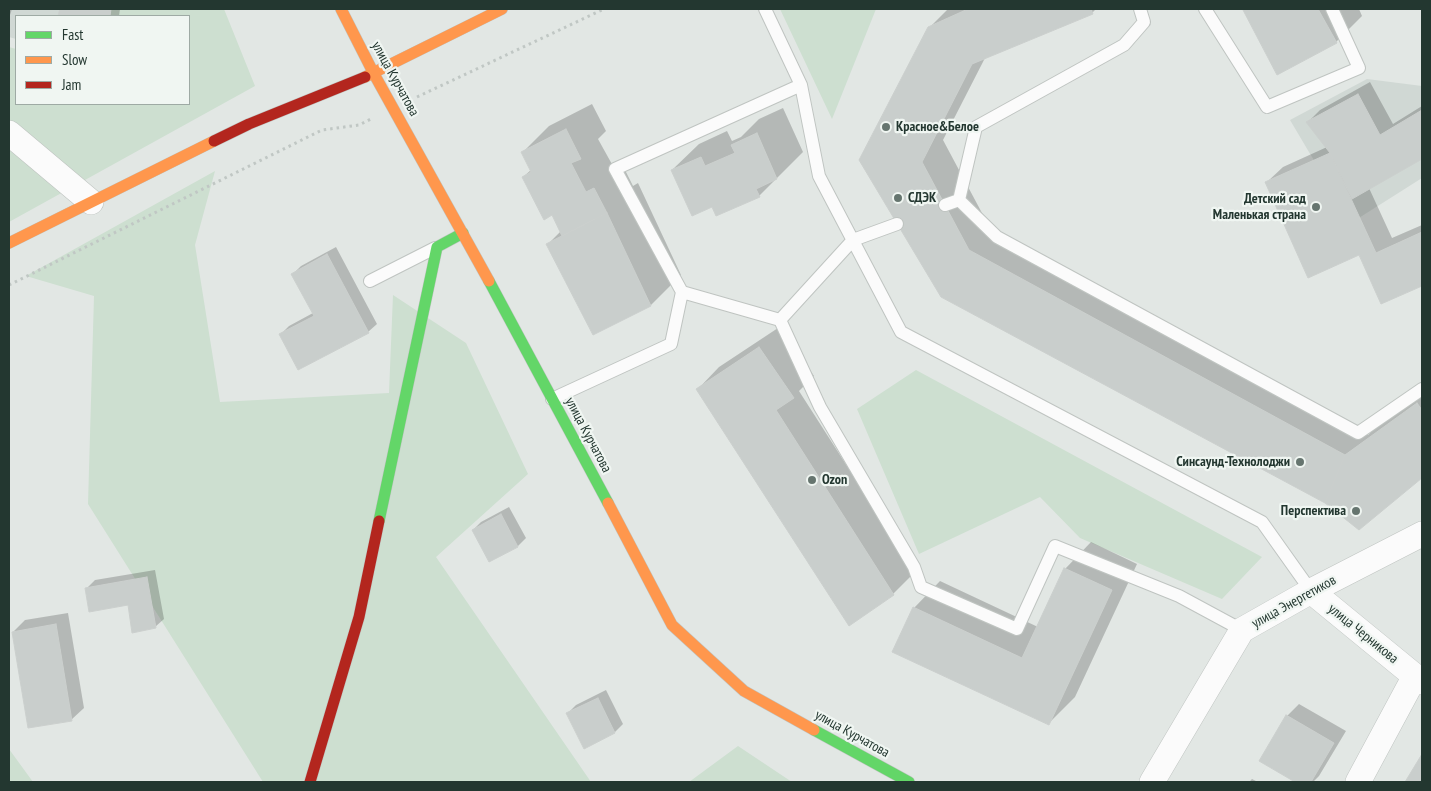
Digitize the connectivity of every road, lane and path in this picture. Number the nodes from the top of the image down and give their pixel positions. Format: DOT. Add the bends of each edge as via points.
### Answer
graph roads {
  1 [pos="340,9"];
  2 [pos="502,9"];
  3 [pos="604,9"];
  4 [pos="765,9"];
  5 [pos="1140,9"];
  6 [pos="1205,9"];
  7 [pos="1332,9"];
  8 [pos="374,74"];
  9 [pos="801,85"];
  10 [pos="393,108"];
  11 [pos="9,133"];
  12 [pos="959,200"];
  13 [pos="91,202"];
  14 [pos="945,205"];
  15 [pos="897,224"];
  16 [pos="463,233"];
  17 [pos="853,240"];
  18 [pos="9,243"];
  19 [pos="437,247"];
  20 [pos="370,281"];
  21 [pos="9,285"];
  22 [pos="682,292"];
  23 [pos="780,320"];
  24 [pos="1422,389"];
  25 [pos="552,399"];
  26 [pos="1422,534"];
  27 [pos="1311,591"];
  28 [pos="1242,630"];
  29 [pos="1418,679"];
  30 [pos="310,782"];
  31 [pos="909,782"];
  32 [pos="1152,782"];
  33 [pos="1358,782"];
  1 -- 8 [label="street, улица Курчатова"];
  2 -- 8 [label="street"];
  3 -- 10 [label="path"];
  4 -- 9 [label="lane"];
  5 -- 12 [label="lane" via="1144,22 1124,45 976,127"];
  6 -- 7 [label="lane" via="1267,106 1359,68"];
  8 -- 10 [label="street, улица Курчатова"];
  8 -- 13 [label="street" via="249,124"];
  9 -- 17 [label="lane" via="819,176"];
  9 -- 22 [label="lane" via="615,169"];
  10 -- 16 [label="street, улица Курчатова"];
  10 -- 21 [label="path" via="359,125 322,130"];
  11 -- 13 [label="street"];
  12 -- 14 [label="lane"];
  12 -- 24 [label="lane" via="997,237 1358,432"];
  13 -- 18 [label="street"];
  15 -- 17 [label="lane"];
  16 -- 19 [label="street"];
  16 -- 25 [label="street, улица Курчатова"];
  17 -- 23 [label="lane"];
  17 -- 27 [label="lane" via="901,332 1262,522"];
  19 -- 20 [label="lane"];
  19 -- 30 [label="street" via="359,617"];
  22 -- 23 [label="lane"];
  22 -- 25 [label="lane" via="671,344"];
  23 -- 28 [label="lane" via="820,407 914,567 921,587 1017,629 1055,546 1179,596"];
  25 -- 31 [label="street, улица Курчатова" via="672,625 744,691"];
  26 -- 27 [label="street, улица Энергетиков"];
  27 -- 28 [label="street, улица Энергетиков"];
  27 -- 29 [label="street, улица Черникова"];
  28 -- 32 [label="street, улица Энергетиков"];
  29 -- 33 [label="street, улица Черникова"];
}
